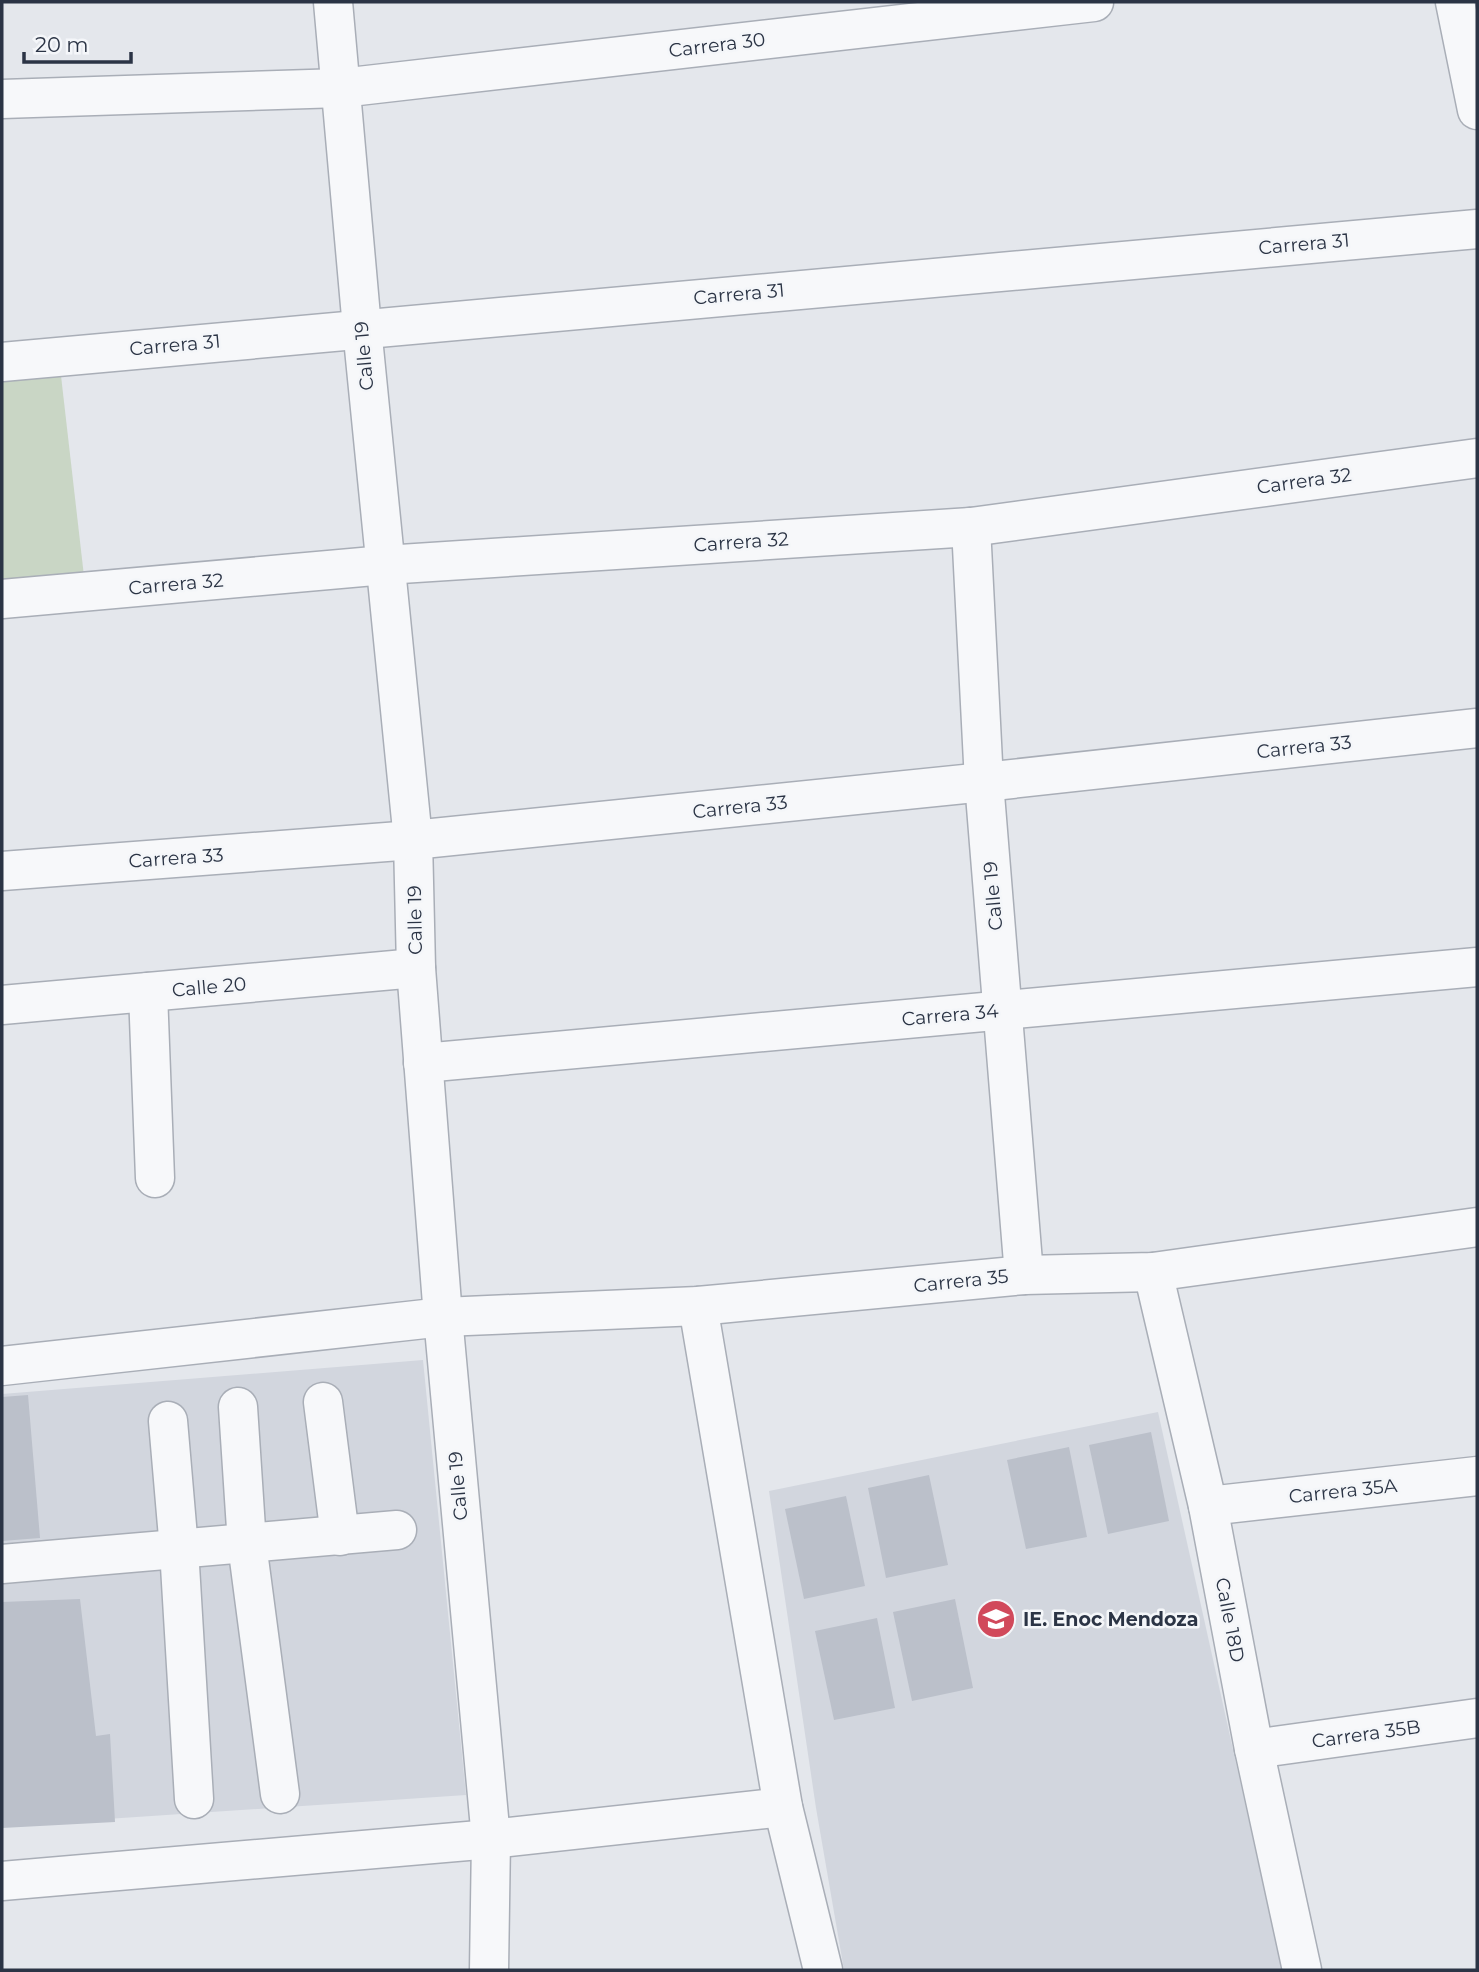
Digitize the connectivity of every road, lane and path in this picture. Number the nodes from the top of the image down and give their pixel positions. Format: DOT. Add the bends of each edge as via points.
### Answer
graph roads {
  1 [pos="333,2"];
  2 [pos="1094,2"];
  3 [pos="1463,16"];
  4 [pos="341,88"];
  5 [pos="2,99"];
  6 [pos="1477,110"];
  7 [pos="1477,229"];
  8 [pos="362,328"];
  9 [pos="2,362"];
  10 [pos="1477,458"];
  11 [pos="971,527"];
  12 [pos="385,565"];
  13 [pos="2,599"];
  14 [pos="1477,728"];
  15 [pos="984,782"];
  16 [pos="413,840"];
  17 [pos="2,871"];
  18 [pos="1477,967"];
  19 [pos="416,968"];
  20 [pos="148,992"];
  21 [pos="2,1004"];
  22 [pos="1002,1010"];
  23 [pos="423,1063"];
  24 [pos="155,1178"];
  25 [pos="1477,1227"];
  26 [pos="1153,1272"];
  27 [pos="1024,1275"];
  28 [pos="698,1306"];
  29 [pos="443,1317"];
  30 [pos="2,1366"];
  31 [pos="323,1402"];
  32 [pos="238,1407"];
  33 [pos="168,1421"];
  34 [pos="1477,1476"];
  35 [pos="1208,1506"];
  36 [pos="397,1530"];
  37 [pos="340,1536"];
  38 [pos="247,1544"];
  39 [pos="179,1549"];
  40 [pos="2,1564"];
  41 [pos="1477,1718"];
  42 [pos="1254,1749"];
  43 [pos="280,1794"];
  44 [pos="194,1799"];
  45 [pos="783,1807"];
  46 [pos="491,1839"];
  47 [pos="2,1881"];
  48 [pos="489,1970"];
  49 [pos="823,1970"];
  50 [pos="1302,1970"];
  1 -- 4 [label="street, Calle 19"];
  2 -- 4 [label="street, Carrera 30"];
  3 -- 6 [label="street"];
  4 -- 5 [label="street, Carrera 30"];
  4 -- 8 [label="street, Calle 19"];
  7 -- 8 [label="street, Carrera 31"];
  8 -- 9 [label="street, Carrera 31"];
  8 -- 12 [label="street, Calle 19"];
  10 -- 11 [label="street, Carrera 32"];
  11 -- 12 [label="street, Carrera 32"];
  11 -- 15 [label="street, Calle 19"];
  12 -- 13 [label="street, Carrera 32"];
  12 -- 16 [label="street, Calle 19"];
  14 -- 15 [label="street, Carrera 33"];
  15 -- 16 [label="street, Carrera 33"];
  15 -- 22 [label="street, Calle 19"];
  16 -- 17 [label="street, Carrera 33"];
  16 -- 19 [label="street, Calle 19"];
  18 -- 22 [label="street, Carrera 34"];
  19 -- 20 [label="street, Calle 20"];
  19 -- 23 [label="street, Calle 19"];
  20 -- 21 [label="street, Calle 20"];
  20 -- 24 [label="street"];
  22 -- 23 [label="street, Carrera 34"];
  22 -- 27 [label="street, Calle 19"];
  23 -- 29 [label="street, Calle 19"];
  25 -- 26 [label="street, Carrera 35"];
  26 -- 27 [label="street, Carrera 35"];
  26 -- 35 [label="street, Calle 18D"];
  27 -- 28 [label="street, Carrera 35"];
  28 -- 29 [label="street, Carrera 35"];
  28 -- 45 [label="street"];
  29 -- 30 [label="street, Carrera 35"];
  29 -- 46 [label="street, Calle 19"];
  31 -- 37 [label="street"];
  32 -- 38 [label="street"];
  33 -- 39 [label="street"];
  34 -- 35 [label="street, Carrera 35A"];
  35 -- 42 [label="street, Calle 18D"];
  36 -- 37 [label="street"];
  37 -- 38 [label="street"];
  38 -- 39 [label="street"];
  38 -- 43 [label="street"];
  39 -- 40 [label="street"];
  39 -- 44 [label="street"];
  41 -- 42 [label="street, Carrera 35B"];
  42 -- 50 [label="street, Calle 18D"];
  45 -- 46 [label="street"];
  45 -- 49 [label="street"];
  46 -- 47 [label="street"];
  46 -- 48 [label="street, Calle 19"];
}
